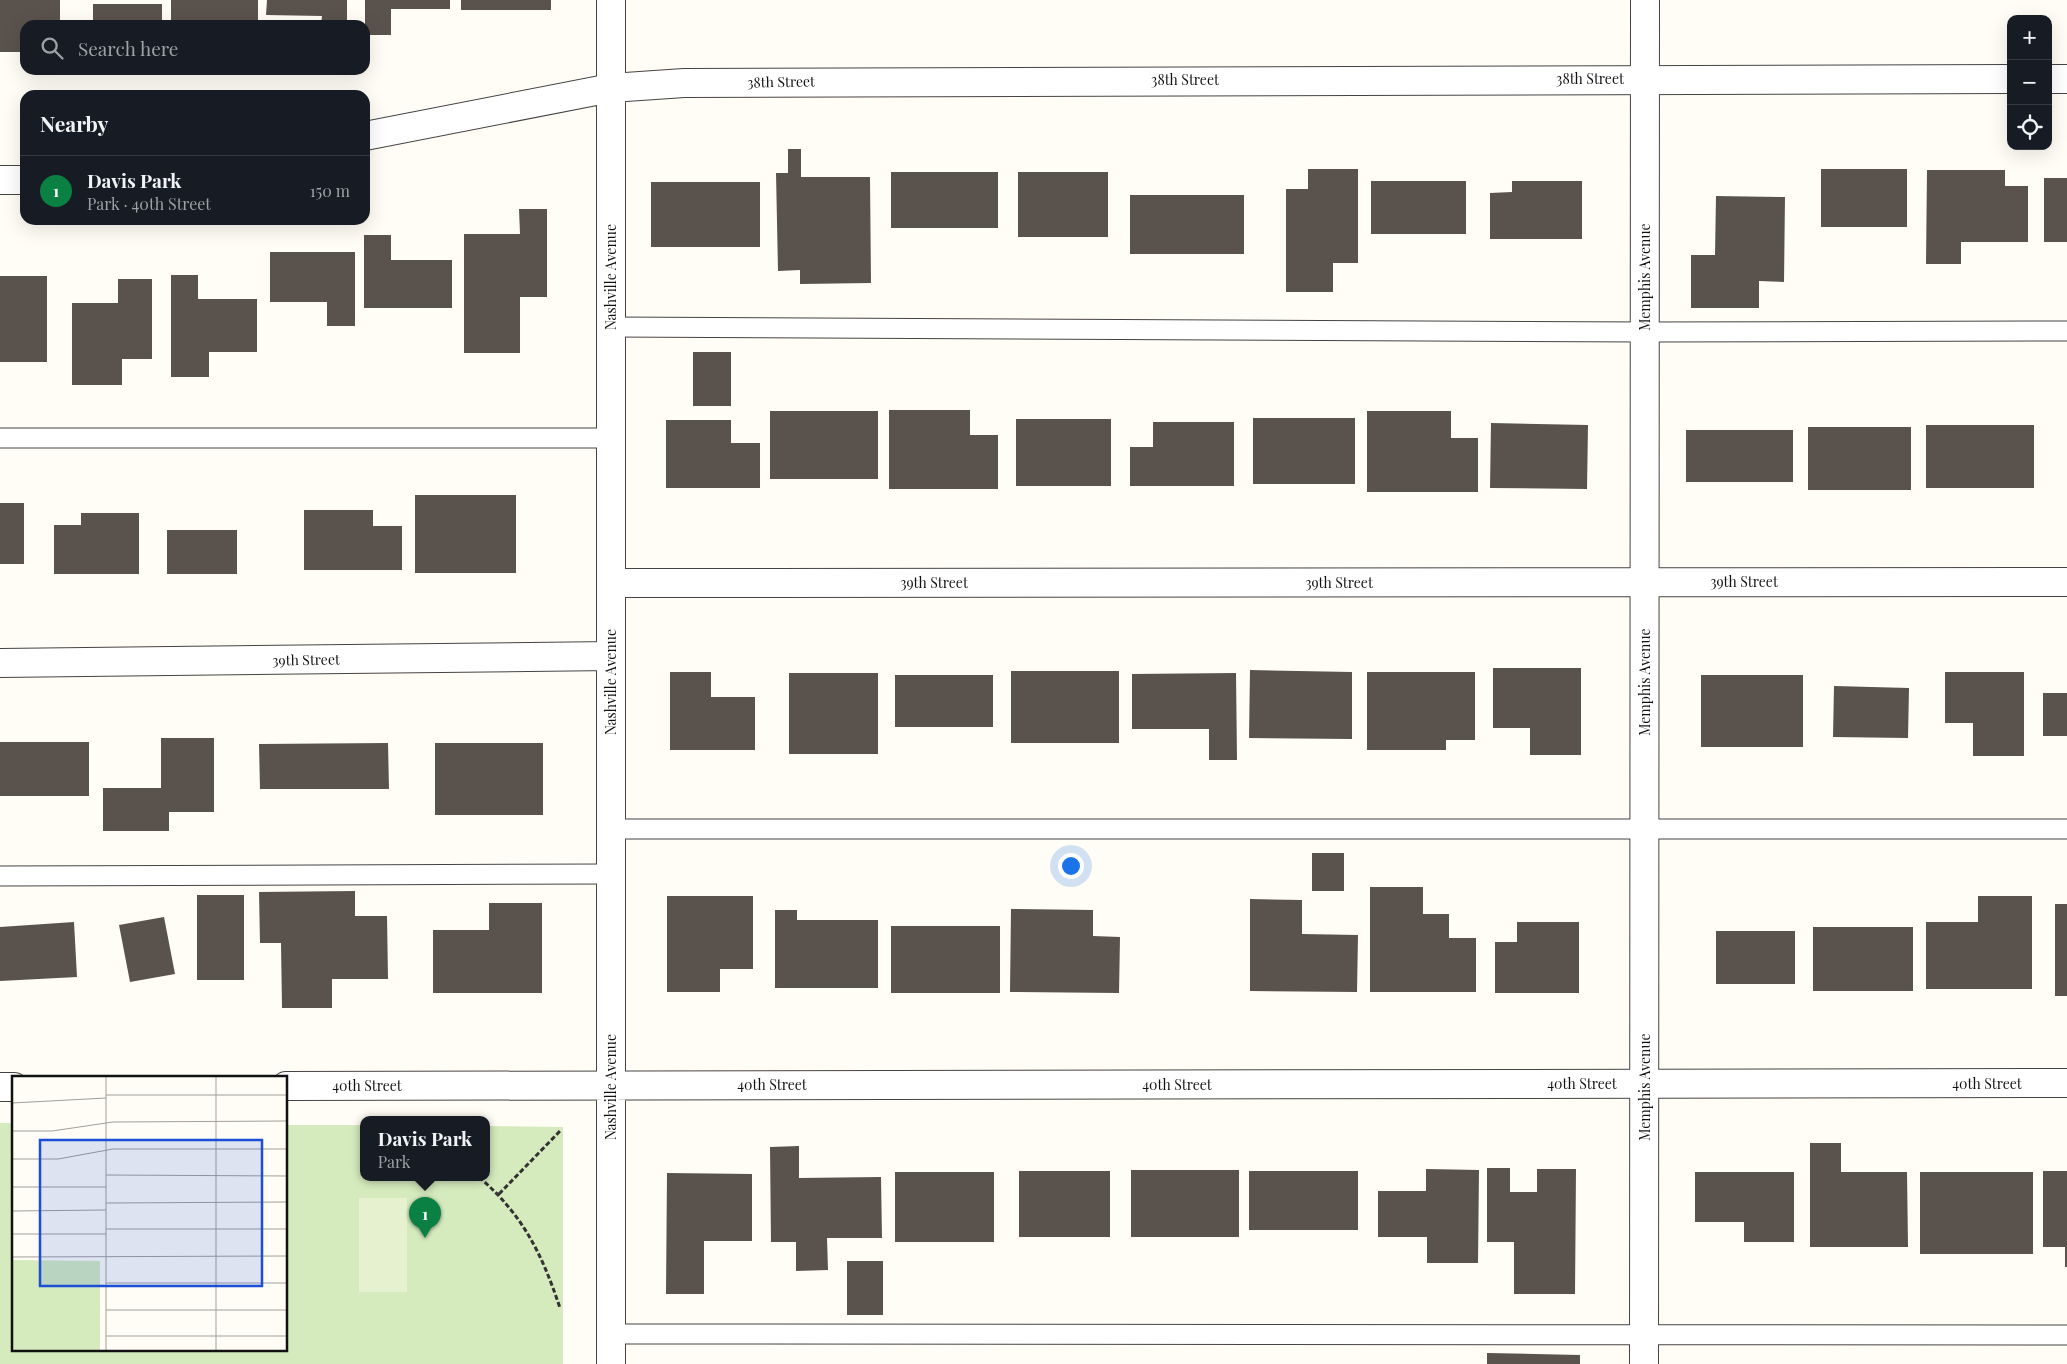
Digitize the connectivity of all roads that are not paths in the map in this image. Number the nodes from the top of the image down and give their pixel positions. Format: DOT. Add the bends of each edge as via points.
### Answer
graph roads {
  1 [pos="612,0"];
  2 [pos="1645,0"];
  3 [pos="1645,79"];
  4 [pos="2007,79"];
  5 [pos="2052,79"];
  6 [pos="2067,79"];
  7 [pos="612,88"];
  8 [pos="370,135"];
  9 [pos="0,180"];
  10 [pos="20,180"];
  11 [pos="612,327"];
  12 [pos="2067,331"];
  13 [pos="1645,332"];
  14 [pos="0,438"];
  15 [pos="612,438"];
  16 [pos="1645,582"];
  17 [pos="2067,582"];
  18 [pos="612,583"];
  19 [pos="612,656"];
  20 [pos="0,663"];
  21 [pos="1645,828"];
  22 [pos="612,829"];
  23 [pos="2067,829"];
  24 [pos="612,874"];
  25 [pos="0,876"];
  26 [pos="1645,1084"];
  27 [pos="2067,1084"];
  28 [pos="288,1086"];
  29 [pos="612,1086"];
  30 [pos="611,1334"];
  31 [pos="1644,1335"];
  32 [pos="2067,1335"];
  33 [pos="611,1364"];
  34 [pos="1644,1364"];
  1 -- 7 [label="street, Nashville Avenue"];
  2 -- 3 [label="street, Memphis Avenue"];
  3 -- 4 [label="street, 38th Street"];
  3 -- 7 [label="street, 38th Street" via="846,81 684,83"];
  3 -- 13 [label="street, Memphis Avenue"];
  5 -- 6 [label="street"];
  7 -- 8 [label="street, 38th Street"];
  7 -- 11 [label="street, Nashville Avenue"];
  9 -- 10 [label="street"];
  11 -- 13 [label="lane"];
  11 -- 15 [label="street, Nashville Avenue"];
  12 -- 13 [label="lane"];
  13 -- 16 [label="street, Memphis Avenue"];
  14 -- 15 [label="lane"];
  15 -- 18 [label="street, Nashville Avenue"];
  16 -- 17 [label="street, 39th Street"];
  16 -- 18 [label="street, 39th Street"];
  16 -- 21 [label="street, Memphis Avenue"];
  18 -- 19 [label="street, Nashville Avenue"];
  19 -- 20 [label="street, 39th Street"];
  19 -- 22 [label="street, Nashville Avenue"];
  21 -- 22 [label="lane"];
  21 -- 23 [label="lane"];
  21 -- 26 [label="street, Memphis Avenue"];
  22 -- 24 [label="street, Nashville Avenue"];
  24 -- 25 [label="lane"];
  24 -- 29 [label="street, Nashville Avenue"];
  26 -- 27 [label="street, 40th Street"];
  26 -- 29 [label="street, 40th Street"];
  26 -- 31 [label="street, Memphis Avenue"];
  28 -- 29 [label="street, 40th Street"];
  29 -- 30 [label="street, Nashville Avenue"];
  30 -- 31 [label="lane"];
  30 -- 33 [label="street, Nashville Avenue"];
  31 -- 32 [label="lane"];
  31 -- 34 [label="street, Memphis Avenue"];
}
